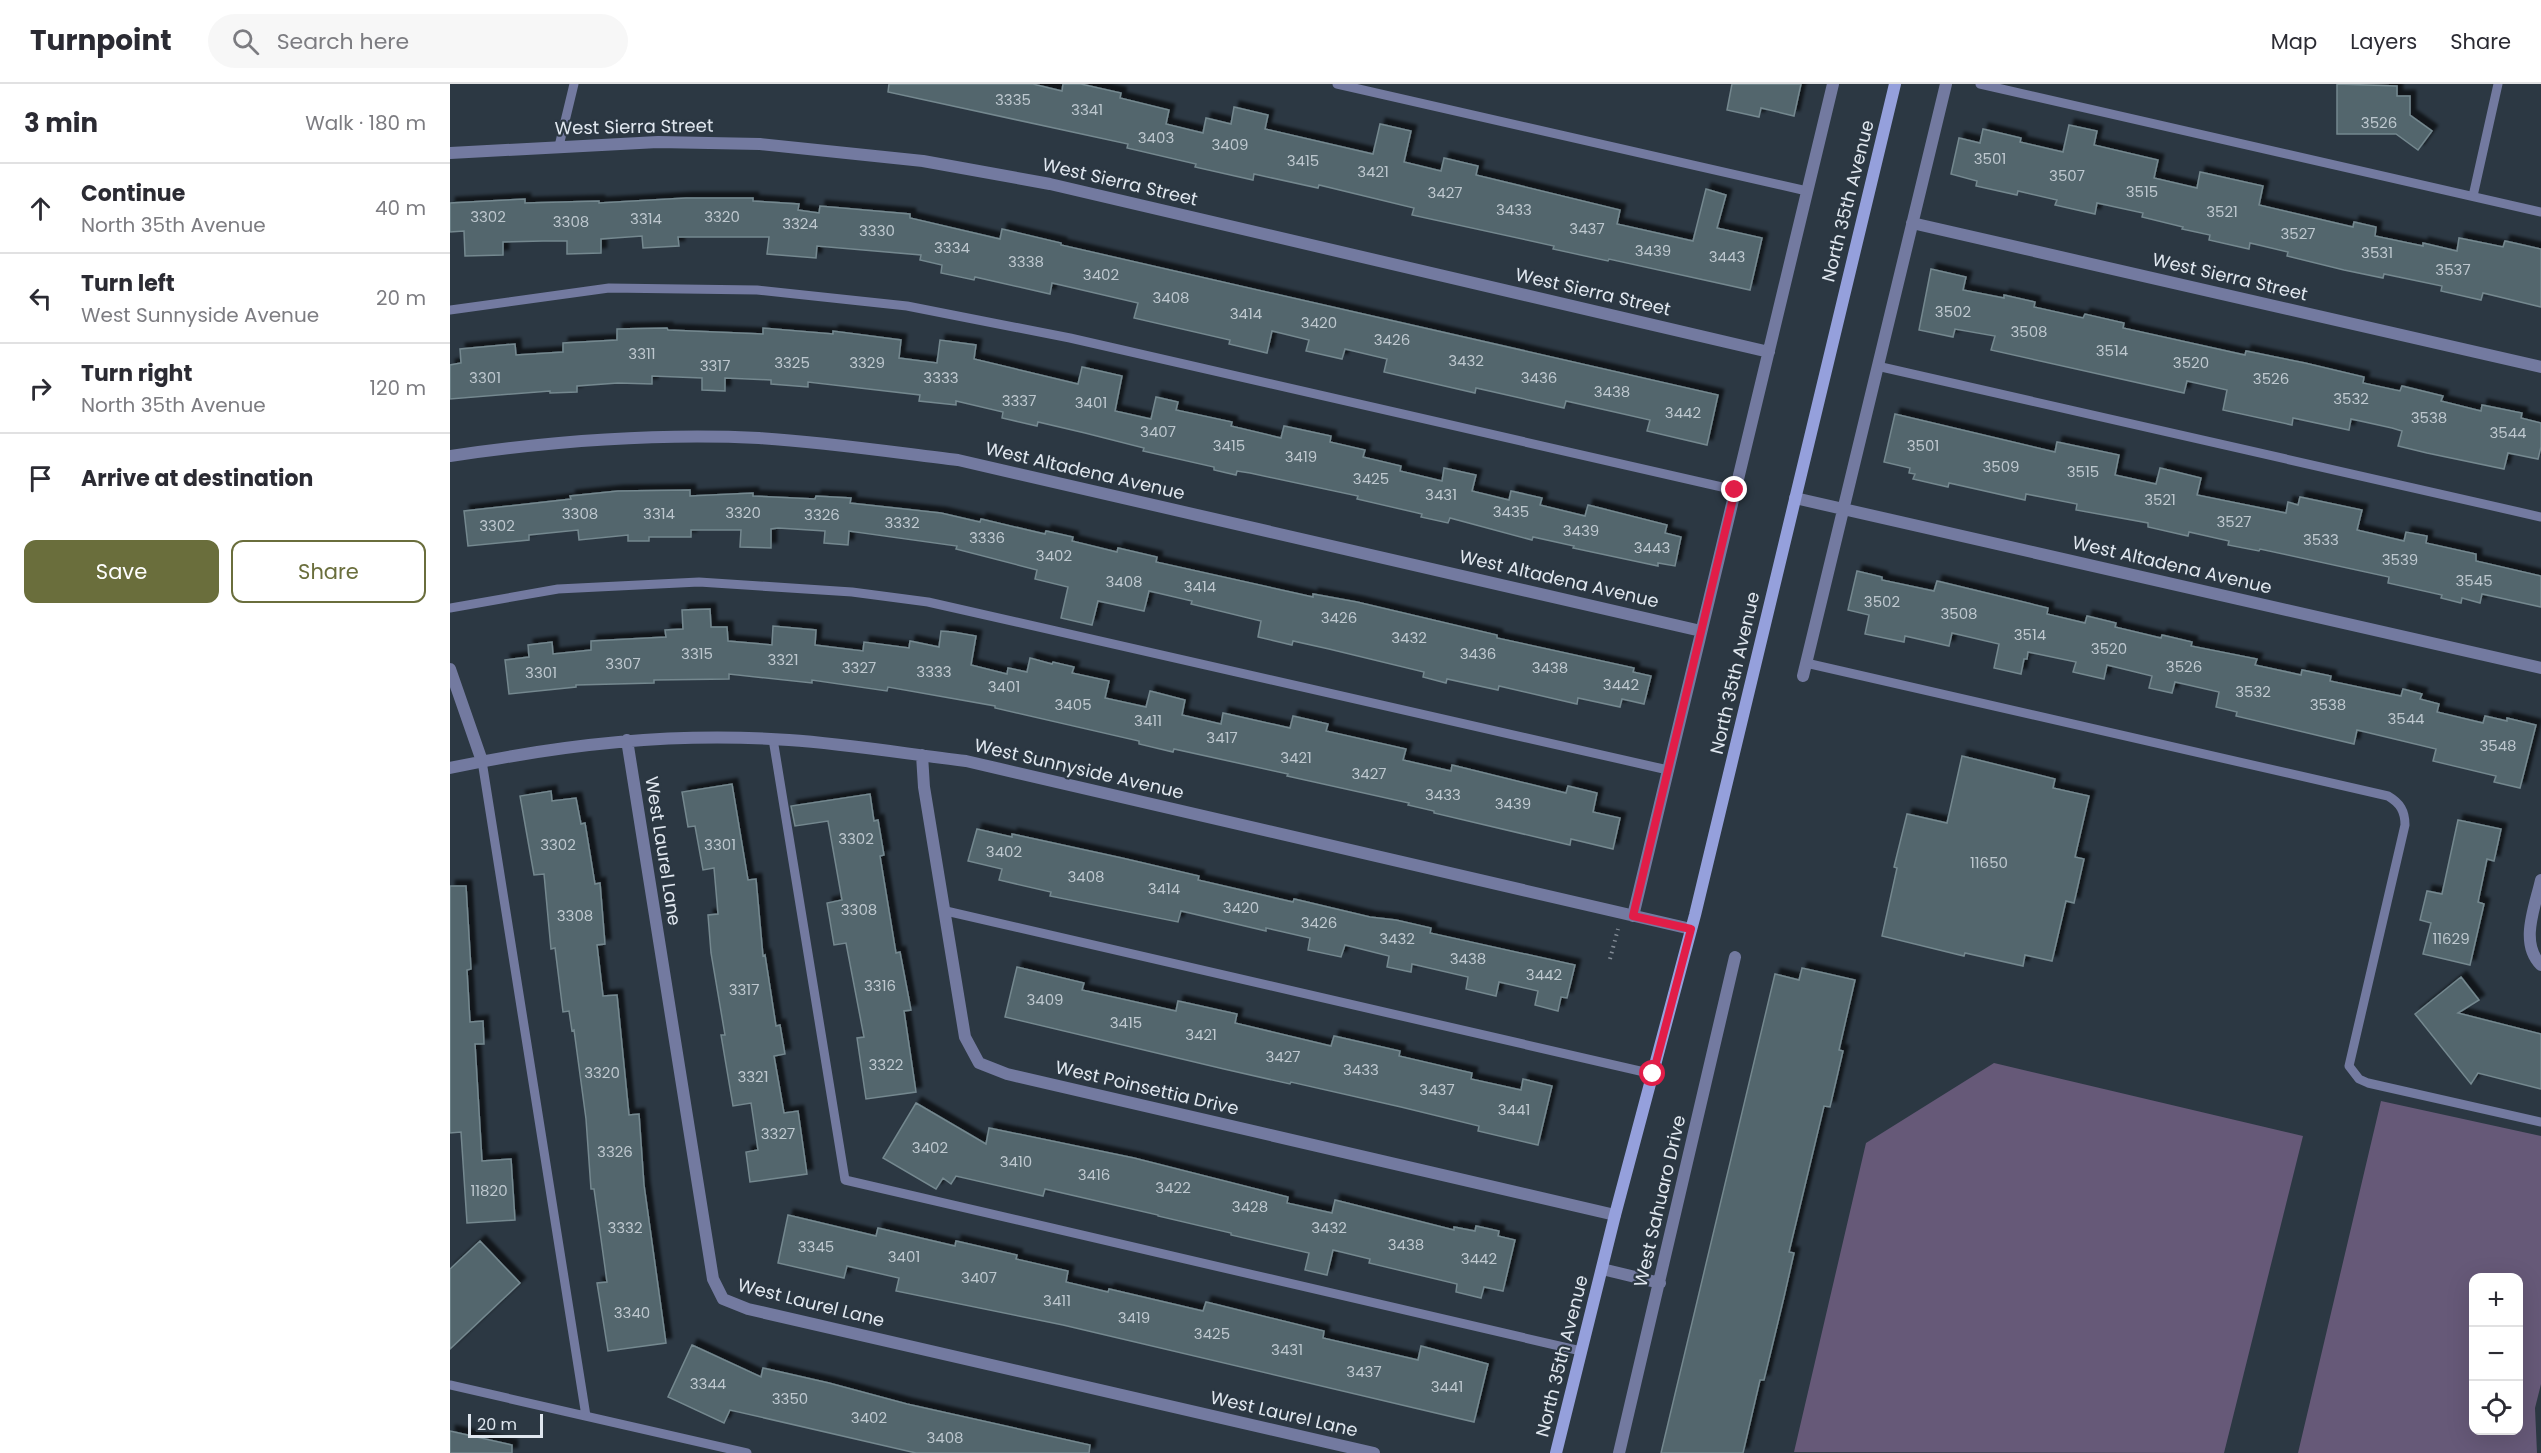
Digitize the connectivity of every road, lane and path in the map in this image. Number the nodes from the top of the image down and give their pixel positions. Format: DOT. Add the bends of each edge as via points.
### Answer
graph roads {
  1 [pos="574,84"];
  2 [pos="1337,84"];
  3 [pos="1833,84"];
  4 [pos="1895,84"];
  5 [pos="1946,84"];
  6 [pos="1980,84"];
  7 [pos="2498,84"];
  8 [pos="559,146"];
  9 [pos="450,153"];
  10 [pos="1807,191"];
  11 [pos="2473,196"];
  12 [pos="2541,212"];
  13 [pos="1912,223"];
  14 [pos="450,310"];
  15 [pos="1769,352"];
  16 [pos="1877,366"];
  17 [pos="2541,367"];
  18 [pos="450,456"];
  19 [pos="1735,490"];
  20 [pos="1795,498"];
  21 [pos="1843,509"];
  22 [pos="2541,517"];
  23 [pos="450,608"];
  24 [pos="1701,631"];
  25 [pos="1806,663"];
  26 [pos="2541,668"];
  27 [pos="450,669"];
  28 [pos="1803,676"];
  29 [pos="773,739"];
  30 [pos="627,740"];
  31 [pos="922,755"];
  32 [pos="482,761"];
  33 [pos="450,768"];
  34 [pos="1668,770"];
  35 [pos="2541,880"];
  36 [pos="946,911"];
  37 [pos="1627,915"];
  38 [pos="1691,929"];
  39 [pos="1735,957"];
  40 [pos="1610,958"];
  41 [pos="2537,962"];
  42 [pos="1653,1074"];
  43 [pos="2541,1122"];
  44 [pos="1615,1215"];
  45 [pos="1602,1269"];
  46 [pos="1660,1283"];
  47 [pos="1581,1351"];
  48 [pos="450,1385"];
  49 [pos="586,1416"];
  50 [pos="747,1453"];
  51 [pos="1374,1453"];
  52 [pos="1556,1453"];
  53 [pos="1619,1453"];
  1 -- 8 [label="lane"];
  2 -- 10 [label="lane"];
  3 -- 10 [label="street"];
  4 -- 20 [label="main road, North 35th Avenue"];
  5 -- 13 [label="street"];
  6 -- 11 [label="lane"];
  7 -- 11 [label="lane"];
  8 -- 9 [label="street, West Sierra Street"];
  8 -- 15 [label="street, West Sierra Street" via="658,142 760,144 923,161 1050,184"];
  10 -- 15 [label="street"];
  11 -- 12 [label="lane"];
  13 -- 16 [label="street"];
  13 -- 17 [label="street, West Sierra Street"];
  14 -- 19 [label="lane" via="609,288 757,290 908,306 1082,340"];
  15 -- 19 [label="street"];
  16 -- 21 [label="street"];
  16 -- 22 [label="lane"];
  18 -- 24 [label="street, West Altadena Avenue" via="508,447 668,437 758,438 958,460"];
  19 -- 24 [label="street"];
  20 -- 21 [label="street, West Altadena Avenue"];
  20 -- 38 [label="main road, North 35th Avenue"];
  21 -- 25 [label="street"];
  21 -- 26 [label="street, West Altadena Avenue"];
  23 -- 34 [label="lane" via="558,589 699,582 852,592 917,601"];
  24 -- 34 [label="street"];
  25 -- 28 [label="street"];
  25 -- 43 [label="lane" via="2388,796 2402,807 2405,825 2349,1066 2368,1083"];
  27 -- 32 [label="street"];
  29 -- 30 [label="street, West Sunnyside Avenue"];
  29 -- 31 [label="street, West Sunnyside Avenue"];
  29 -- 47 [label="lane" via="845,1180"];
  30 -- 32 [label="street, West Sunnyside Avenue"];
  30 -- 51 [label="street, West Laurel Lane" via="712,1279 723,1299 748,1309"];
  31 -- 36 [label="street, West Poinsettia Drive"];
  31 -- 37 [label="street, West Sunnyside Avenue" via="966,761"];
  32 -- 33 [label="street, West Sunnyside Avenue"];
  32 -- 49 [label="lane"];
  34 -- 37 [label="street"];
  35 -- 41 [label="street" via="2529,947"];
  36 -- 42 [label="lane"];
  36 -- 44 [label="street, West Poinsettia Drive" via="965,1037 979,1063 1007,1074"];
  37 -- 38 [label="street, West Sunnyside Avenue"];
  37 -- 40 [label="path"];
  38 -- 42 [label="main road, North 35th Avenue"];
  39 -- 46 [label="street, West Sahuaro Drive"];
  42 -- 44 [label="main road, North 35th Avenue"];
  44 -- 45 [label="main road, North 35th Avenue"];
  45 -- 46 [label="street, North 35th Avenue"];
  45 -- 47 [label="main road, North 35th Avenue"];
  46 -- 53 [label="street, West Sahuaro Drive"];
  47 -- 52 [label="main road, North 35th Avenue"];
  48 -- 49 [label="lane"];
  49 -- 50 [label="lane"];
}
